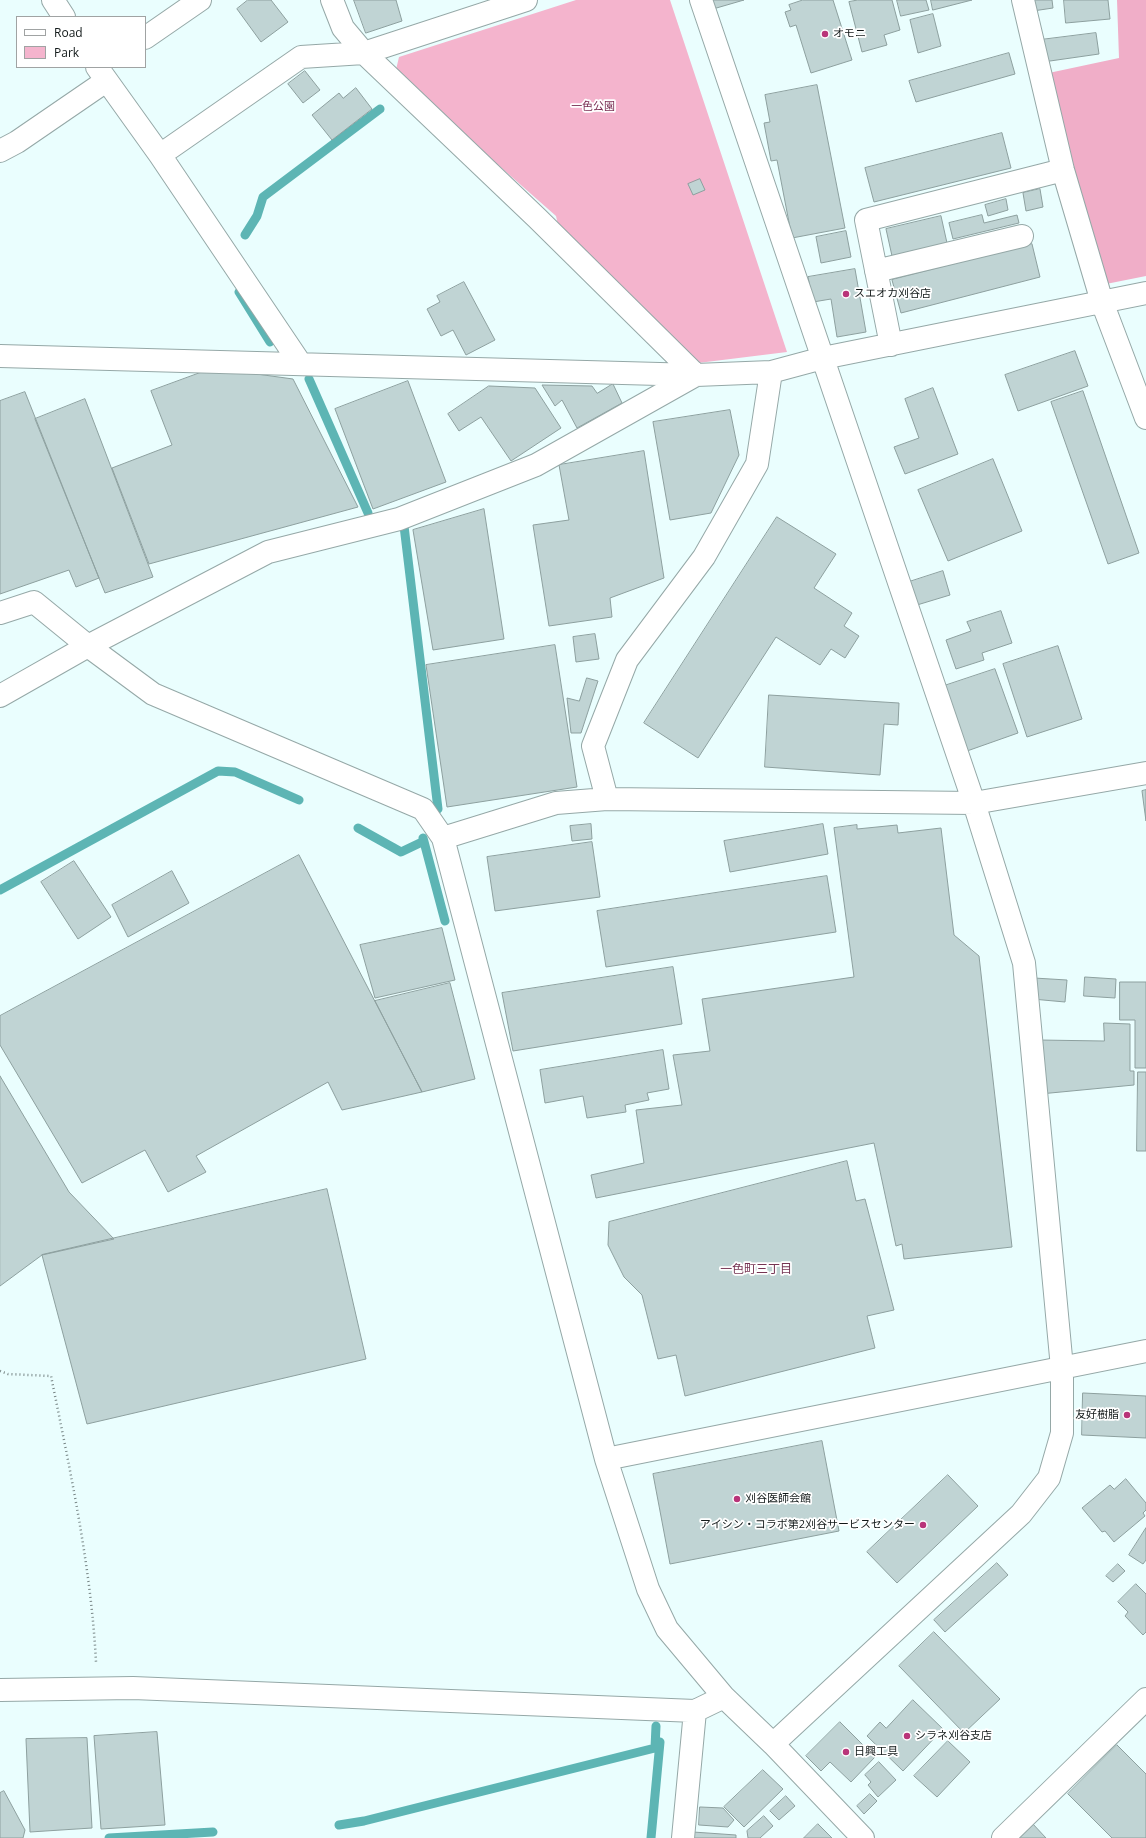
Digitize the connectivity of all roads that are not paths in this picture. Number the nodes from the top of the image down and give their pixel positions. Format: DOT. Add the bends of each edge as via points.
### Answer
graph roads {
  1 [pos="53,0"];
  2 [pos="200,0"];
  3 [pos="332,0"];
  4 [pos="526,0"];
  5 [pos="701,0"];
  6 [pos="1023,0"];
  7 [pos="63,16"];
  8 [pos="146,37"];
  9 [pos="364,53"];
  10 [pos="101,71"];
  11 [pos="0,151"];
  12 [pos="160,155"];
  13 [pos="1063,170"];
  14 [pos="1022,236"];
  15 [pos="876,271"];
  16 [pos="1146,293"];
  17 [pos="1102,302"];
  18 [pos="891,345"];
  19 [pos="0,356"];
  20 [pos="823,358"];
  21 [pos="300,363"];
  22 [pos="771,372"];
  23 [pos="696,375"];
  24 [pos="1146,418"];
  25 [pos="0,613"];
  26 [pos="88,646"];
  27 [pos="0,696"];
  28 [pos="1146,773"];
  29 [pos="607,799"];
  30 [pos="974,803"];
  31 [pos="444,838"];
  32 [pos="1146,1351"];
  33 [pos="1062,1368"];
  34 [pos="606,1459"];
  35 [pos="0,1690"];
  36 [pos="724,1697"];
  37 [pos="1146,1699"];
  38 [pos="695,1711"];
  39 [pos="772,1744"];
  40 [pos="683,1838"];
  41 [pos="864,1838"];
  42 [pos="1003,1838"];
  1 -- 7 [label="street"];
  2 -- 8 [label="street"];
  3 -- 9 [label="street" via="343,28"];
  4 -- 9 [label="street"];
  5 -- 20 [label="street"];
  6 -- 13 [label="street"];
  9 -- 12 [label="street" via="301,57"];
  9 -- 23 [label="street" via="538,218"];
  10 -- 11 [label="street" via="17,142"];
  10 -- 12 [label="street"];
  12 -- 21 [label="street"];
  13 -- 15 [label="street" via="866,220"];
  13 -- 17 [label="street"];
  14 -- 15 [label="street"];
  15 -- 18 [label="street"];
  16 -- 17 [label="street"];
  17 -- 18 [label="street"];
  17 -- 24 [label="street"];
  18 -- 20 [label="street"];
  19 -- 21 [label="street"];
  20 -- 22 [label="street"];
  20 -- 30 [label="street"];
  21 -- 23 [label="street"];
  22 -- 23 [label="street"];
  22 -- 29 [label="street" via="756,464 704,557 627,660 593,746"];
  23 -- 26 [label="street" via="536,465 399,519 268,552"];
  25 -- 26 [label="street" via="34,602"];
  26 -- 27 [label="street"];
  26 -- 31 [label="street" via="153,694 423,809"];
  28 -- 30 [label="street"];
  29 -- 30 [label="street"];
  29 -- 31 [label="street" via="556,803"];
  30 -- 33 [label="street" via="1024,963"];
  31 -- 34 [label="street"];
  32 -- 33 [label="street"];
  33 -- 34 [label="street"];
  33 -- 39 [label="street" via="1062,1433 1049,1478 1021,1514"];
  34 -- 36 [label="street" via="648,1589 666,1629"];
  35 -- 38 [label="street" via="149,1689"];
  36 -- 38 [label="street"];
  36 -- 39 [label="street"];
  37 -- 42 [label="street"];
  38 -- 40 [label="street"];
  39 -- 41 [label="street"];
}
